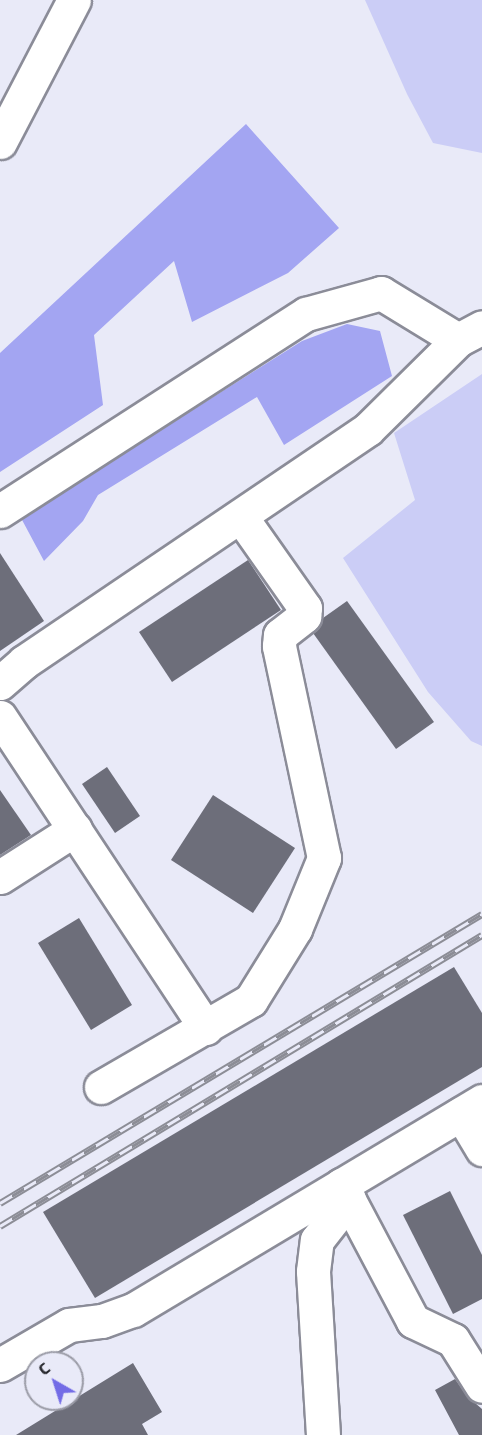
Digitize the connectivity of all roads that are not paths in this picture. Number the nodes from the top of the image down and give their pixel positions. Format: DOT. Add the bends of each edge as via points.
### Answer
graph roads {
  1 [pos="74,0"];
  2 [pos="0,142"];
  3 [pos="470,334"];
  4 [pos="0,511"];
  5 [pos="242,517"];
  6 [pos="0,683"];
  7 [pos="0,717"];
  8 [pos="75,830"];
  9 [pos="0,878"];
  10 [pos="206,1028"];
  11 [pos="100,1087"];
  12 [pos="471,1107"];
  13 [pos="482,1149"];
  14 [pos="345,1192"];
  15 [pos="0,1365"];
  16 [pos="482,1386"];
  17 [pos="323,1435"];
  1 -- 2 [label="lane"];
  3 -- 4 [label="lane" via="381,293 306,314"];
  3 -- 5 [label="lane" via="368,429"];
  5 -- 6 [label="lane" via="24,662"];
  5 -- 10 [label="lane" via="305,608 304,616 280,635 279,646 324,858 295,929 264,982 251,1000"];
  7 -- 8 [label="lane"];
  8 -- 9 [label="lane"];
  8 -- 10 [label="lane"];
  10 -- 11 [label="lane"];
  12 -- 13 [label="lane"];
  12 -- 14 [label="lane"];
  14 -- 15 [label="lane" via="133,1310 102,1321 69,1325"];
  14 -- 16 [label="lane" via="412,1322 453,1340"];
  14 -- 17 [label="lane" via="317,1240 313,1271"];
}
